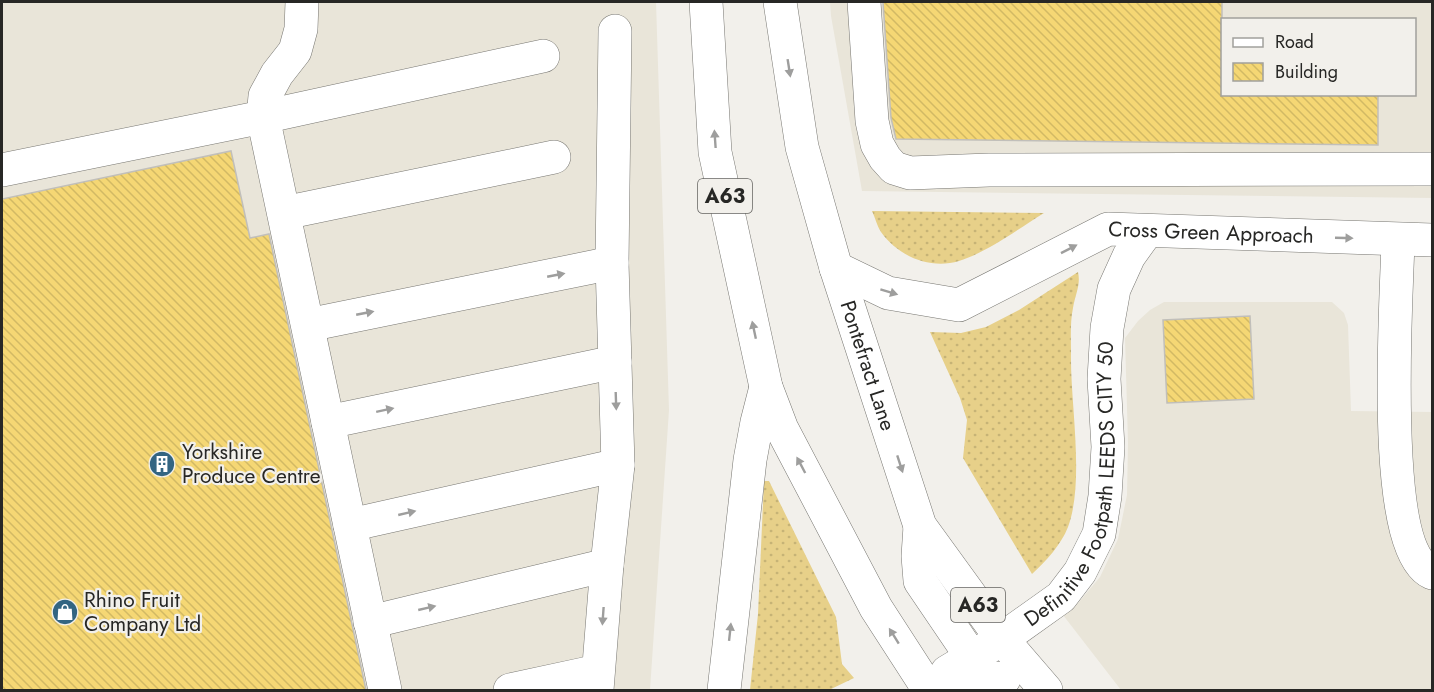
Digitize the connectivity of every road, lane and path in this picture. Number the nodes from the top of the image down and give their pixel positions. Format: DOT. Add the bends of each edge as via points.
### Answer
graph roads {
  1 [pos="302,2"];
  2 [pos="706,2"];
  3 [pos="780,2"];
  4 [pos="864,2"];
  5 [pos="615,31"];
  6 [pos="543,56"];
  7 [pos="263,117"];
  8 [pos="554,157"];
  9 [pos="1432,169"];
  10 [pos="2,170"];
  11 [pos="284,213"];
  12 [pos="1147,231"];
  13 [pos="1398,240"];
  14 [pos="1432,240"];
  15 [pos="612,263"];
  16 [pos="836,268"];
  17 [pos="308,325"];
  18 [pos="615,362"];
  19 [pos="766,387"];
  20 [pos="328,422"];
  21 [pos="618,465"];
  22 [pos="350,525"];
  23 [pos="920,526"];
  24 [pos="606,565"];
  25 [pos="1432,573"];
  26 [pos="370,622"];
  27 [pos="1002,639"];
  28 [pos="983,675"];
  29 [pos="598,681"];
  30 [pos="1042,686"];
  31 [pos="923,689"];
  32 [pos="385,690"];
  33 [pos="510,690"];
  34 [pos="724,690"];
  1 -- 7 [label="main road" via="302,29 295,51 265,96"];
  19 -- 2 [label="main road, A63, one-way" via="716,152"];
  3 -- 16 [label="main road, Pontefract Lane / A63, one-way" via="802,147"];
  4 -- 9 [label="main road" via="877,144 894,168 910,173"];
  5 -- 15 [label="main road"];
  6 -- 7 [label="main road"];
  7 -- 10 [label="main road"];
  7 -- 11 [label="main road"];
  8 -- 11 [label="main road"];
  11 -- 17 [label="main road"];
  12 -- 13 [label="main road, Cross Green Approach, one-way"];
  16 -- 12 [label="main road, Cross Green Approach, one-way" via="888,293 959,305 1108,229"];
  12 -- 27 [label="main road, Definitive Footpath LEEDS CITY 50" via="1129,256 1114,289 1107,328 1104,379 1108,447 1099,534 1080,572 1061,597"];
  13 -- 14 [label="main road, Cross Green Approach"];
  13 -- 25 [label="main road" via="1394,412 1399,500 1414,555"];
  17 -- 15 [label="main road, one-way"];
  15 -- 18 [label="main road"];
  16 -- 23 [label="main road, Pontefract Lane / A63, one-way"];
  17 -- 20 [label="main road"];
  20 -- 18 [label="main road, one-way"];
  18 -- 21 [label="main road, one-way"];
  31 -- 19 [label="main road, A63, one-way" via="782,429"];
  34 -- 19 [label="main road, one-way" via="750,460"];
  20 -- 22 [label="main road"];
  22 -- 21 [label="main road, one-way"];
  21 -- 24 [label="main road"];
  22 -- 26 [label="main road"];
  23 -- 27 [label="main road, Pontefract Lane / A63"];
  23 -- 28 [label="main road, A63" via="921,581"];
  26 -- 24 [label="main road, one-way"];
  24 -- 29 [label="main road, one-way"];
  26 -- 32 [label="main road"];
  27 -- 28 [label="main road, Definitive Footpath LEEDS CITY 50"];
  27 -- 30 [label="main road, Pontefract Lane / A63"];
  28 -- 30 [label="main road, A63"];
  28 -- 31 [label="main road, Definitive Footpath LEEDS CITY 50"];
  29 -- 33 [label="main road"];
}
